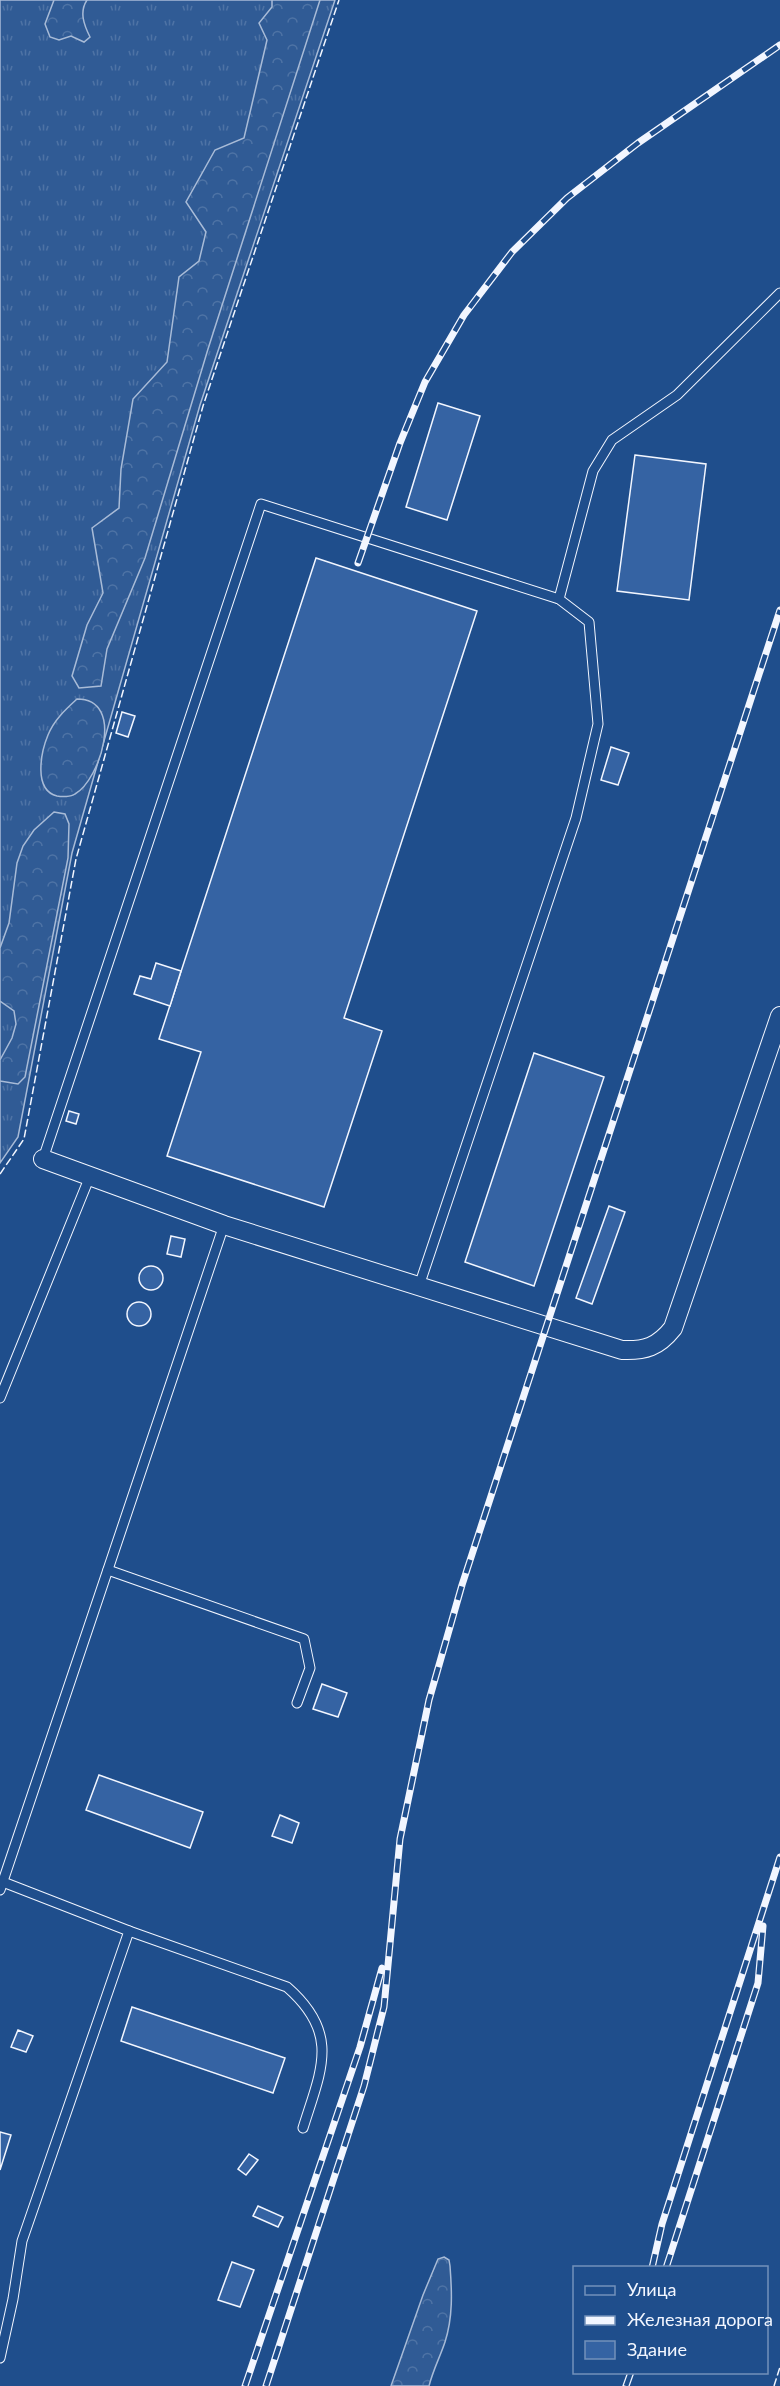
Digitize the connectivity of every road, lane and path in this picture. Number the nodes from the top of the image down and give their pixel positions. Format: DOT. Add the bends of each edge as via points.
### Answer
graph roads {
  1 [pos="780,293"];
  2 [pos="559,599"];
  3 [pos="780,1016"];
  4 [pos="43,1159"];
  5 [pos="90,1176"];
  6 [pos="224,1226"];
  7 [pos="419,1286"];
  8 [pos="0,1398"];
  9 [pos="108,1570"];
  10 [pos="297,1702"];
  11 [pos="1,1886"];
  12 [pos="129,1931"];
  13 [pos="303,2128"];
  14 [pos="0,2358"];
  1 -- 2 [label="lane" via="677,395 612,440 592,471"];
  2 -- 4 [label="lane" via="261,504"];
  2 -- 7 [label="lane" via="589,622 598,724 576,818"];
  3 -- 7 [label="street" via="673,1328 663,1340 645,1349 622,1350"];
  4 -- 5 [label="street"];
  5 -- 6 [label="street"];
  5 -- 8 [label="lane"];
  6 -- 7 [label="street"];
  6 -- 9 [label="lane"];
  9 -- 10 [label="lane" via="304,1639 310,1668"];
  9 -- 11 [label="lane"];
  11 -- 12 [label="lane"];
  12 -- 13 [label="lane" via="287,1987 303,2001 318,2025 323,2064"];
  12 -- 14 [label="lane" via="22,2241"];
}
